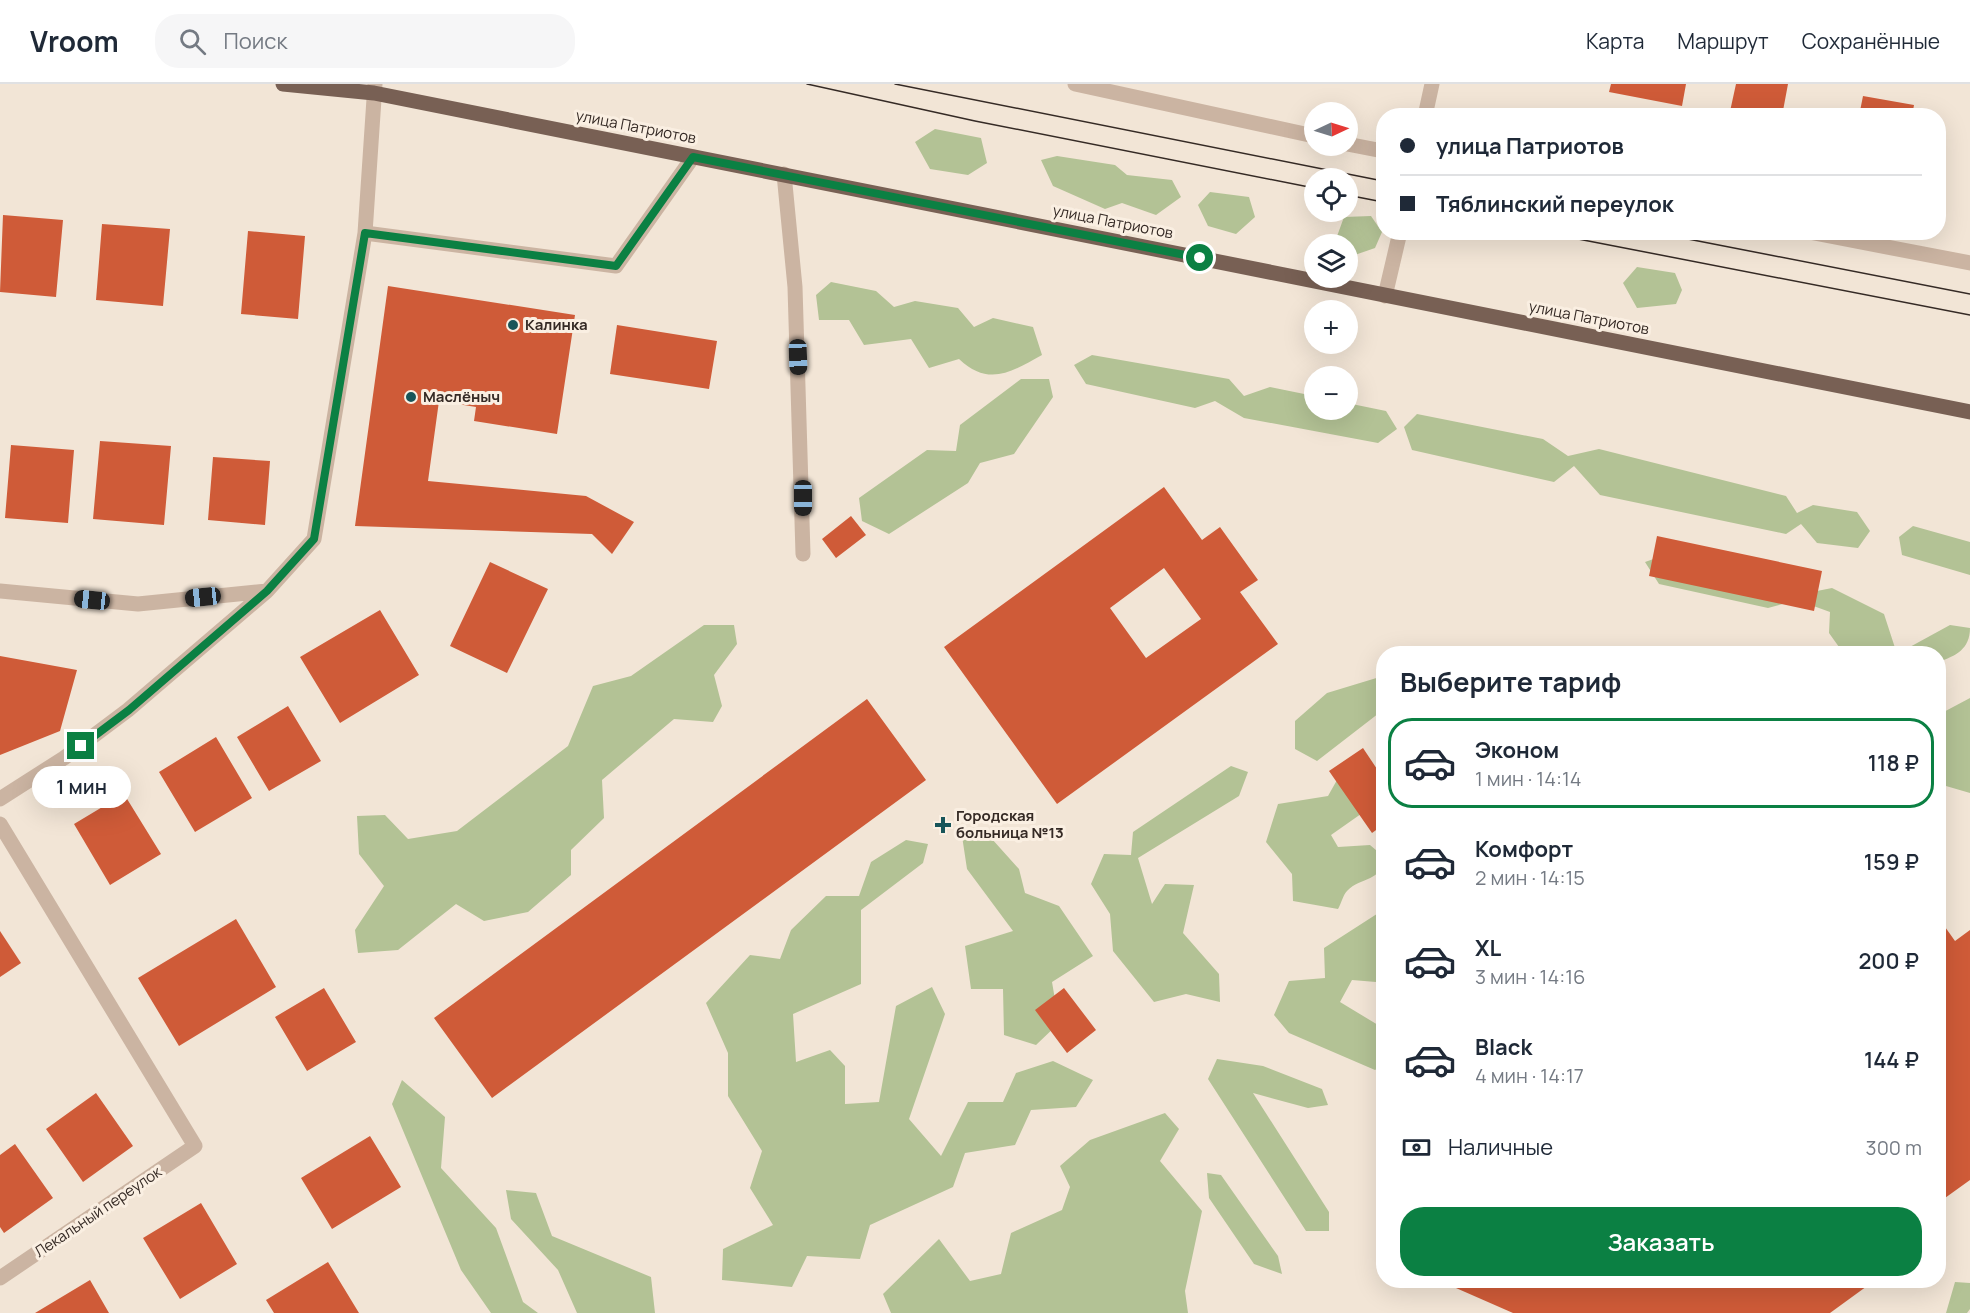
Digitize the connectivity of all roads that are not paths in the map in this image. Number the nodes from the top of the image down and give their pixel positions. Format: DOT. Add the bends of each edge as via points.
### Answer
graph roads {
  1 [pos="283,84"];
  2 [pos="1075,84"];
  3 [pos="1432,84"];
  4 [pos="374,89"];
  5 [pos="1427,108"];
  6 [pos="1304,134"];
  7 [pos="1358,146"];
  8 [pos="1376,150"];
  9 [pos="693,157"];
  10 [pos="784,174"];
  11 [pos="365,233"];
  12 [pos="1398,240"];
  13 [pos="1851,240"];
  14 [pos="1970,263"];
  15 [pos="1386,296"];
  16 [pos="1970,412"];
  17 [pos="803,554"];
  18 [pos="0,591"];
  19 [pos="267,591"];
  20 [pos="0,799"];
  21 [pos="0,824"];
  22 [pos="0,1278"];
  1 -- 4 [label="main road, улица Патриотов"];
  2 -- 6 [label="street"];
  3 -- 5 [label="street"];
  4 -- 9 [label="main road, улица Патриотов"];
  4 -- 11 [label="street"];
  7 -- 8 [label="street"];
  9 -- 10 [label="main road, улица Патриотов"];
  9 -- 11 [label="street" via="616,266"];
  10 -- 15 [label="main road, улица Патриотов"];
  10 -- 17 [label="street" via="795,287"];
  11 -- 19 [label="street" via="314,539"];
  12 -- 15 [label="street"];
  13 -- 14 [label="street"];
  15 -- 16 [label="main road, улица Патриотов"];
  18 -- 19 [label="street" via="138,604"];
  19 -- 20 [label="street" via="129,710"];
  21 -- 22 [label="street, Лекальный переулок" via="195,1146"];
}
